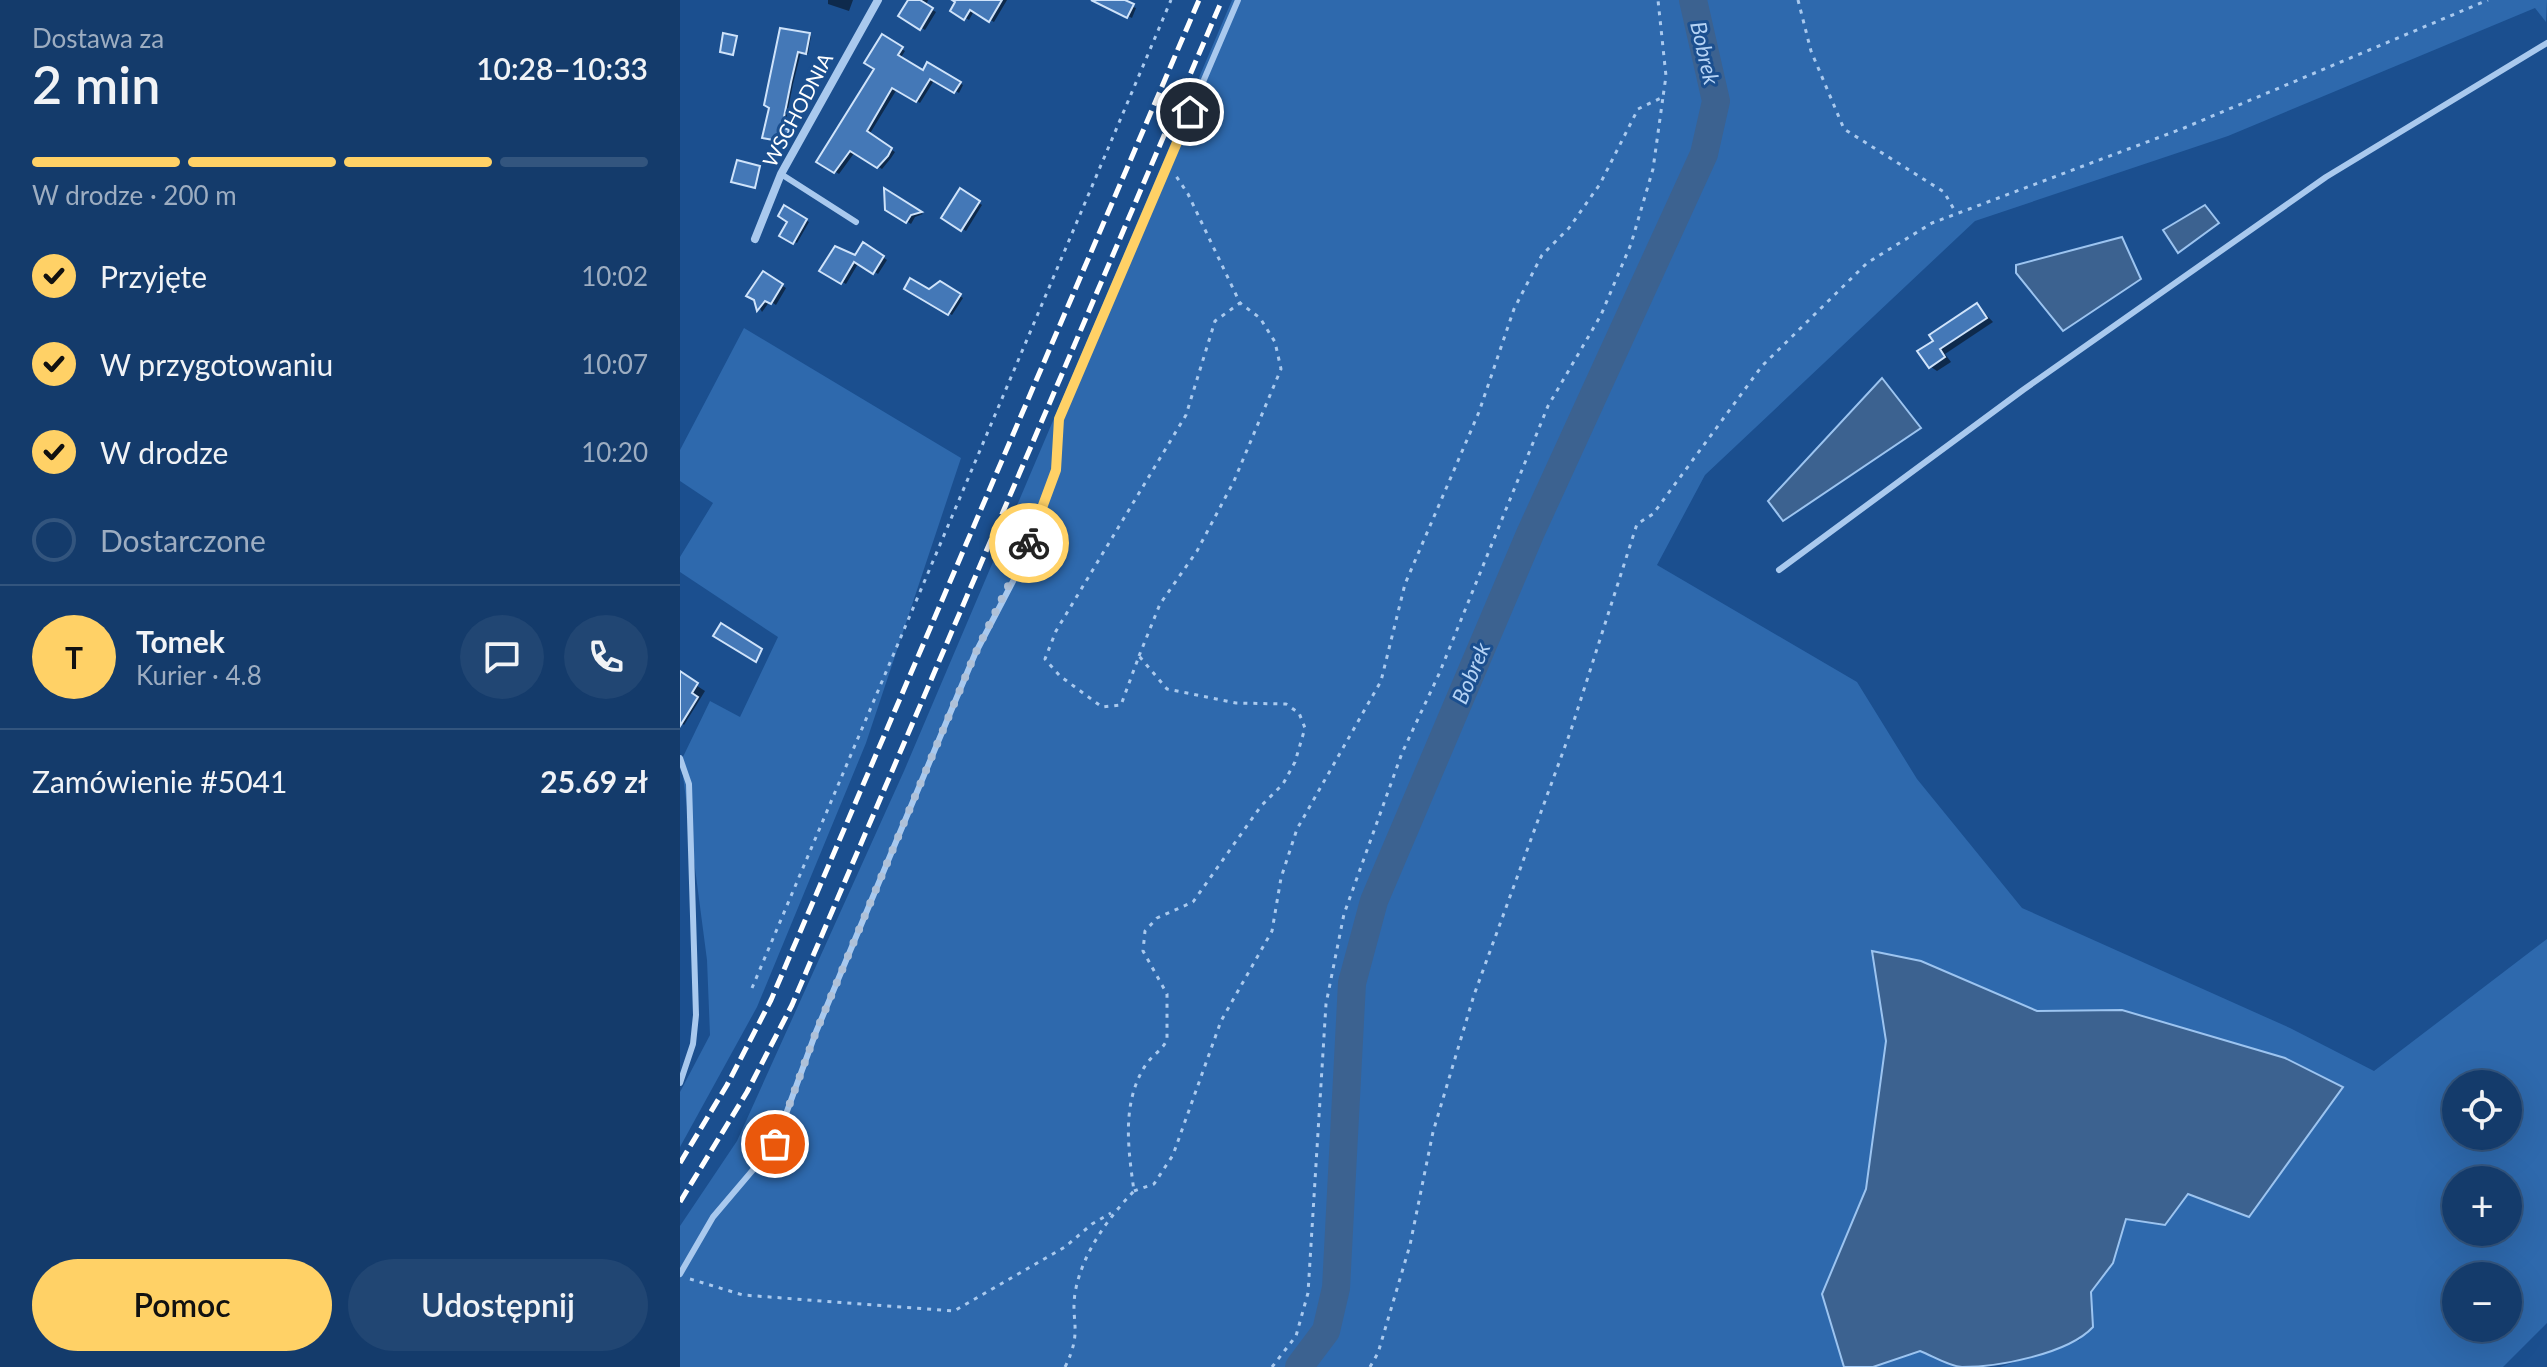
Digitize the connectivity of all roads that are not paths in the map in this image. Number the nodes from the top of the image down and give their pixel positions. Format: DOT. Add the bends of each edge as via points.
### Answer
graph roads {
  1 [pos="878,0"];
  2 [pos="1238,0"];
  3 [pos="2547,43"];
  4 [pos="781,174"];
  5 [pos="856,222"];
  6 [pos="755,239"];
  7 [pos="1779,570"];
  8 [pos="680,758"];
  9 [pos="680,1083"];
  10 [pos="680,1274"];
  1 -- 4 [label="street, WSCHODNIA"];
  2 -- 10 [label="lane" via="1059,419 1056,470 1022,564 975,654 816,1032 775,1144 713,1217"];
  3 -- 7 [label="lane" via="2326,177"];
  4 -- 5 [label="lane"];
  4 -- 6 [label="street, WSCHODNIA"];
  8 -- 9 [label="lane" via="689,784 696,1015"];
}
